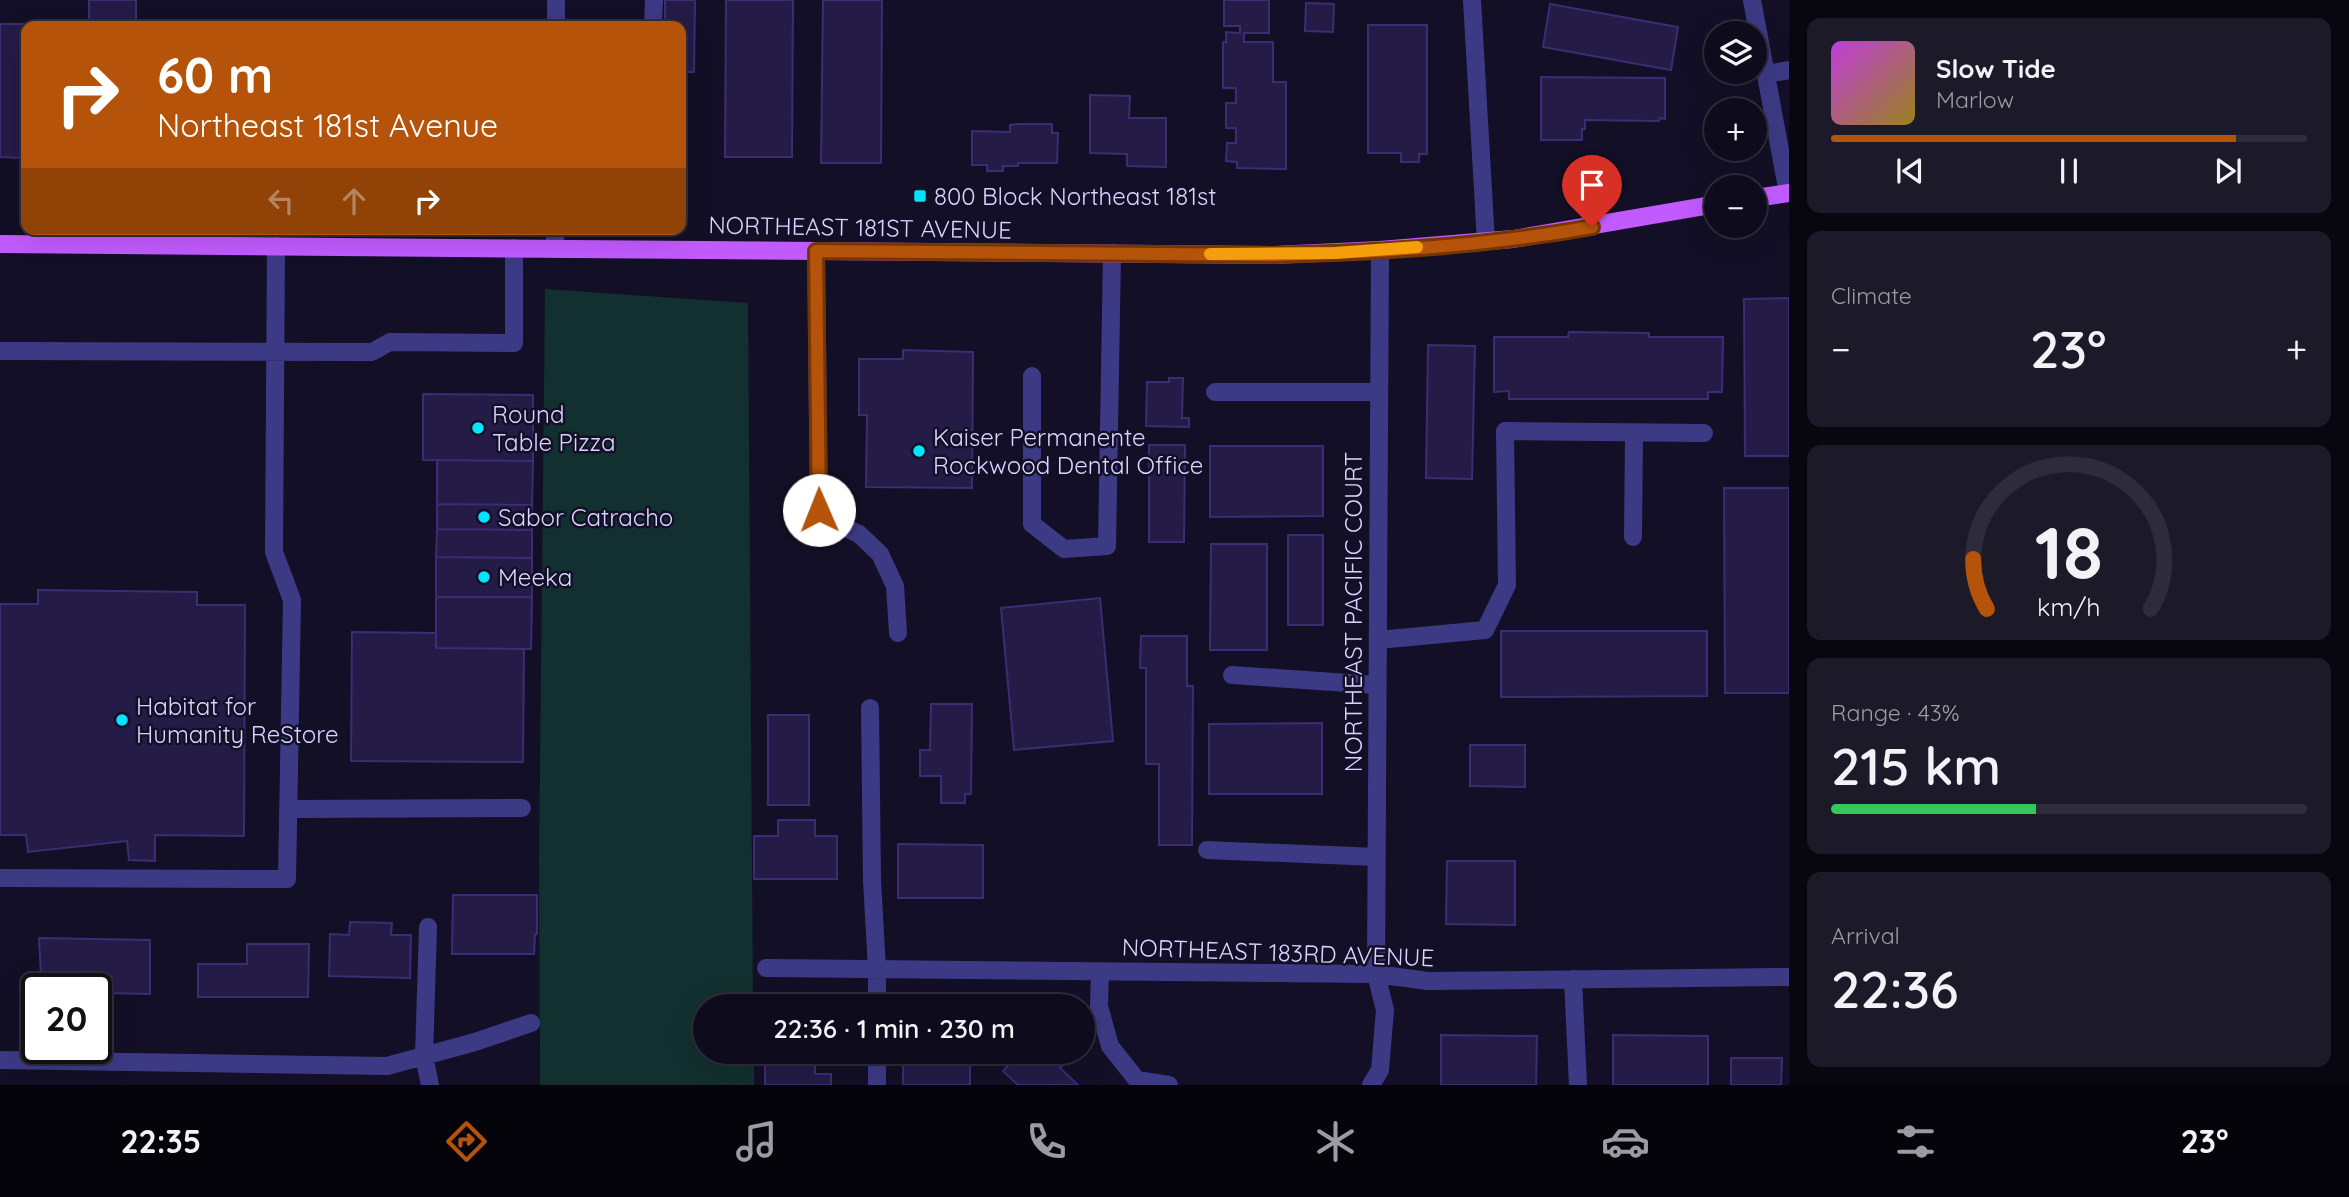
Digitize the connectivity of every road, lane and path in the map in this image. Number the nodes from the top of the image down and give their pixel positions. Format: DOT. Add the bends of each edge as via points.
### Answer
graph roads {
  1 [pos="556,0"];
  2 [pos="654,0"];
  3 [pos="1472,0"];
  4 [pos="1752,0"];
  5 [pos="556,21"];
  6 [pos="653,21"];
  7 [pos="1756,21"];
  8 [pos="1789,70"];
  9 [pos="1767,74"];
  10 [pos="1789,193"];
  11 [pos="1767,196"];
  12 [pos="1704,206"];
  13 [pos="555,235"];
  14 [pos="1486,242"];
  15 [pos="0,244"];
  16 [pos="276,246"];
  17 [pos="514,248"];
  18 [pos="555,249"];
  19 [pos="1380,250"];
  20 [pos="816,251"];
  21 [pos="1112,253"];
  22 [pos="0,351"];
  23 [pos="275,352"];
  24 [pos="1032,376"];
  25 [pos="1215,392"];
  26 [pos="1379,392"];
  27 [pos="1634,432"];
  28 [pos="1704,433"];
  29 [pos="1633,537"];
  30 [pos="898,633"];
  31 [pos="1378,640"];
  32 [pos="1232,675"];
  33 [pos="1377,685"];
  34 [pos="870,708"];
  35 [pos="522,808"];
  36 [pos="288,810"];
  37 [pos="1207,850"];
  38 [pos="1376,857"];
  39 [pos="0,878"];
  40 [pos="428,927"];
  41 [pos="766,968"];
  42 [pos="877,969"];
  43 [pos="1100,972"];
  44 [pos="1376,974"];
  45 [pos="1789,976"];
  46 [pos="1573,979"];
  47 [pos="877,994"];
  48 [pos="531,1023"];
  49 [pos="424,1056"];
  50 [pos="0,1060"];
  51 [pos="877,1064"];
  52 [pos="430,1085"];
  53 [pos="877,1085"];
  54 [pos="1168,1085"];
  55 [pos="1371,1085"];
  56 [pos="1578,1085"];
  1 -- 5 [label="street"];
  2 -- 6 [label="street"];
  3 -- 14 [label="street"];
  4 -- 7 [label="street"];
  8 -- 9 [label="street"];
  9 -- 10 [label="street"];
  10 -- 11 [label="main road"];
  12 -- 14 [label="main road, NORTHEAST 181ST AVENUE"];
  13 -- 18 [label="street"];
  14 -- 19 [label="main road, NORTHEAST 181ST AVENUE"];
  15 -- 16 [label="main road, NORTHEAST 181ST AVENUE"];
  16 -- 17 [label="main road, NORTHEAST 181ST AVENUE"];
  16 -- 23 [label="street"];
  17 -- 18 [label="main road, NORTHEAST 181ST AVENUE"];
  17 -- 23 [label="street" via="514,343 390,342 372,352"];
  18 -- 20 [label="main road, NORTHEAST 181ST AVENUE"];
  19 -- 21 [label="main road, NORTHEAST 181ST AVENUE" via="1274,255"];
  19 -- 26 [label="street, NORTHEAST PACIFIC COURT"];
  20 -- 21 [label="main road, NORTHEAST 181ST AVENUE"];
  20 -- 30 [label="street" via="819,510 859,534 880,554 895,586"];
  21 -- 24 [label="street" via="1107,546 1064,550 1032,524"];
  22 -- 23 [label="street"];
  23 -- 36 [label="street" via="274,552 292,600"];
  25 -- 26 [label="street"];
  26 -- 31 [label="street, NORTHEAST PACIFIC COURT"];
  27 -- 28 [label="street"];
  27 -- 29 [label="street"];
  27 -- 31 [label="street" via="1505,431 1507,585 1486,630"];
  31 -- 33 [label="street, NORTHEAST PACIFIC COURT"];
  32 -- 33 [label="street"];
  33 -- 38 [label="street, NORTHEAST PACIFIC COURT"];
  34 -- 42 [label="street"];
  35 -- 36 [label="street"];
  36 -- 39 [label="street" via="287,879"];
  37 -- 38 [label="street"];
  38 -- 44 [label="street, NORTHEAST PACIFIC COURT"];
  40 -- 49 [label="street"];
  41 -- 42 [label="street, NORTHEAST 183RD AVENUE"];
  42 -- 43 [label="street, NORTHEAST 183RD AVENUE"];
  42 -- 47 [label="street"];
  43 -- 44 [label="street, NORTHEAST 183RD AVENUE"];
  43 -- 54 [label="street" via="1099,1006 1110,1046 1137,1080"];
  44 -- 46 [label="street, NORTHEAST 183RD AVENUE" via="1428,981"];
  44 -- 55 [label="street, NORTHEAST PACIFIC COURT" via="1385,1010 1380,1070"];
  45 -- 46 [label="street, NORTHEAST 183RD AVENUE"];
  46 -- 56 [label="street"];
  48 -- 49 [label="street"];
  49 -- 50 [label="street" via="387,1066"];
  49 -- 52 [label="street"];
  51 -- 53 [label="street"];
}
